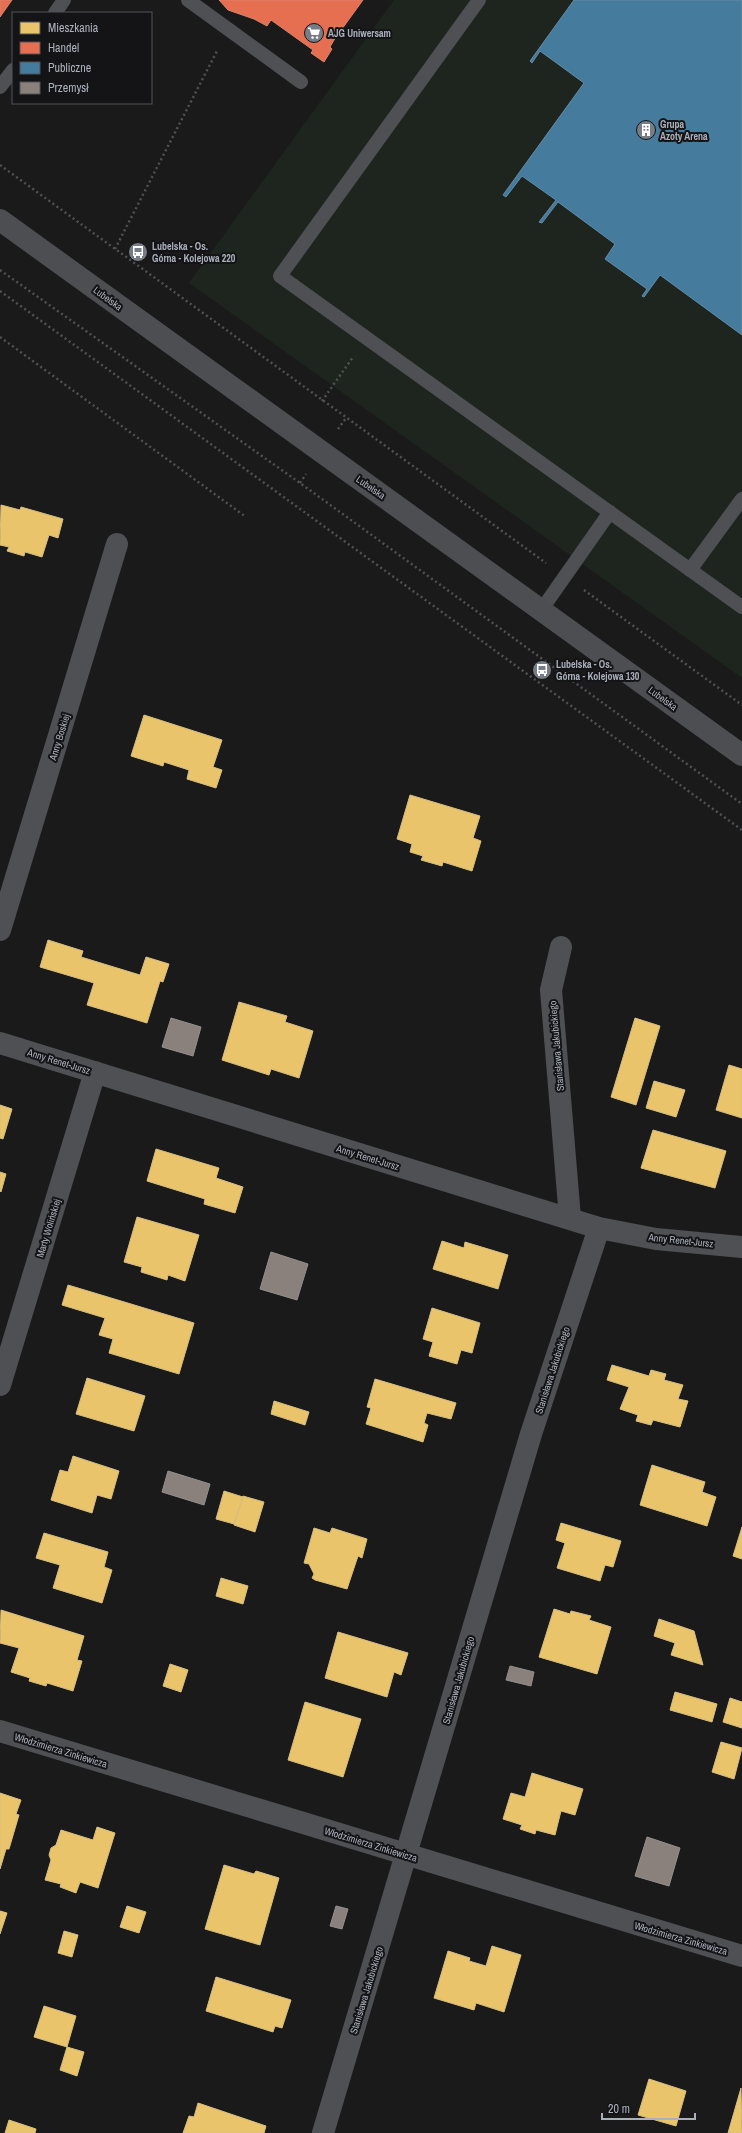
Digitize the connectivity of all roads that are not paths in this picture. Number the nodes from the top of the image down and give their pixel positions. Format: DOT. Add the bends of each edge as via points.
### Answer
graph roads {
  1 [pos="64,0"];
  2 [pos="188,0"];
  3 [pos="479,0"];
  4 [pos="56,12"];
  5 [pos="12,71"];
  6 [pos="301,82"];
  7 [pos="0,87"];
  8 [pos="0,220"];
  9 [pos="742,498"];
  10 [pos="610,512"];
  11 [pos="117,544"];
  12 [pos="690,570"];
  13 [pos="742,607"];
  14 [pos="542,609"];
  15 [pos="742,755"];
  16 [pos="0,930"];
  17 [pos="561,947"];
  18 [pos="0,1043"];
  19 [pos="95,1072"];
  20 [pos="570,1218"];
  21 [pos="600,1228"];
  22 [pos="742,1247"];
  23 [pos="0,1385"];
  24 [pos="0,1731"];
  25 [pos="407,1855"];
  26 [pos="742,1956"];
  27 [pos="323,2133"];
  1 -- 4 [label="lane"];
  2 -- 6 [label="lane"];
  3 -- 10 [label="lane" via="280,276"];
  5 -- 7 [label="lane"];
  8 -- 14 [label="main road, Lubelska"];
  9 -- 12 [label="lane"];
  10 -- 12 [label="lane"];
  10 -- 14 [label="lane"];
  11 -- 16 [label="street, Anny Boskiej"];
  12 -- 13 [label="lane"];
  14 -- 15 [label="main road, Lubelska"];
  17 -- 20 [label="street, Stanisława Jakubickiego" via="551,990"];
  18 -- 19 [label="street, Anny Renet-Jursz"];
  19 -- 20 [label="street, Anny Renet-Jursz"];
  19 -- 23 [label="street, Marty Wolińskiej"];
  20 -- 21 [label="street, Anny Renet-Jursz"];
  21 -- 22 [label="street, Anny Renet-Jursz" via="656,1239"];
  21 -- 25 [label="street, Stanisława Jakubickiego" via="531,1434"];
  24 -- 25 [label="street, Włodzimierza Zinkiewicza"];
  25 -- 26 [label="street, Włodzimierza Zinkiewicza"];
  25 -- 27 [label="street, Stanisława Jakubickiego"];
}
